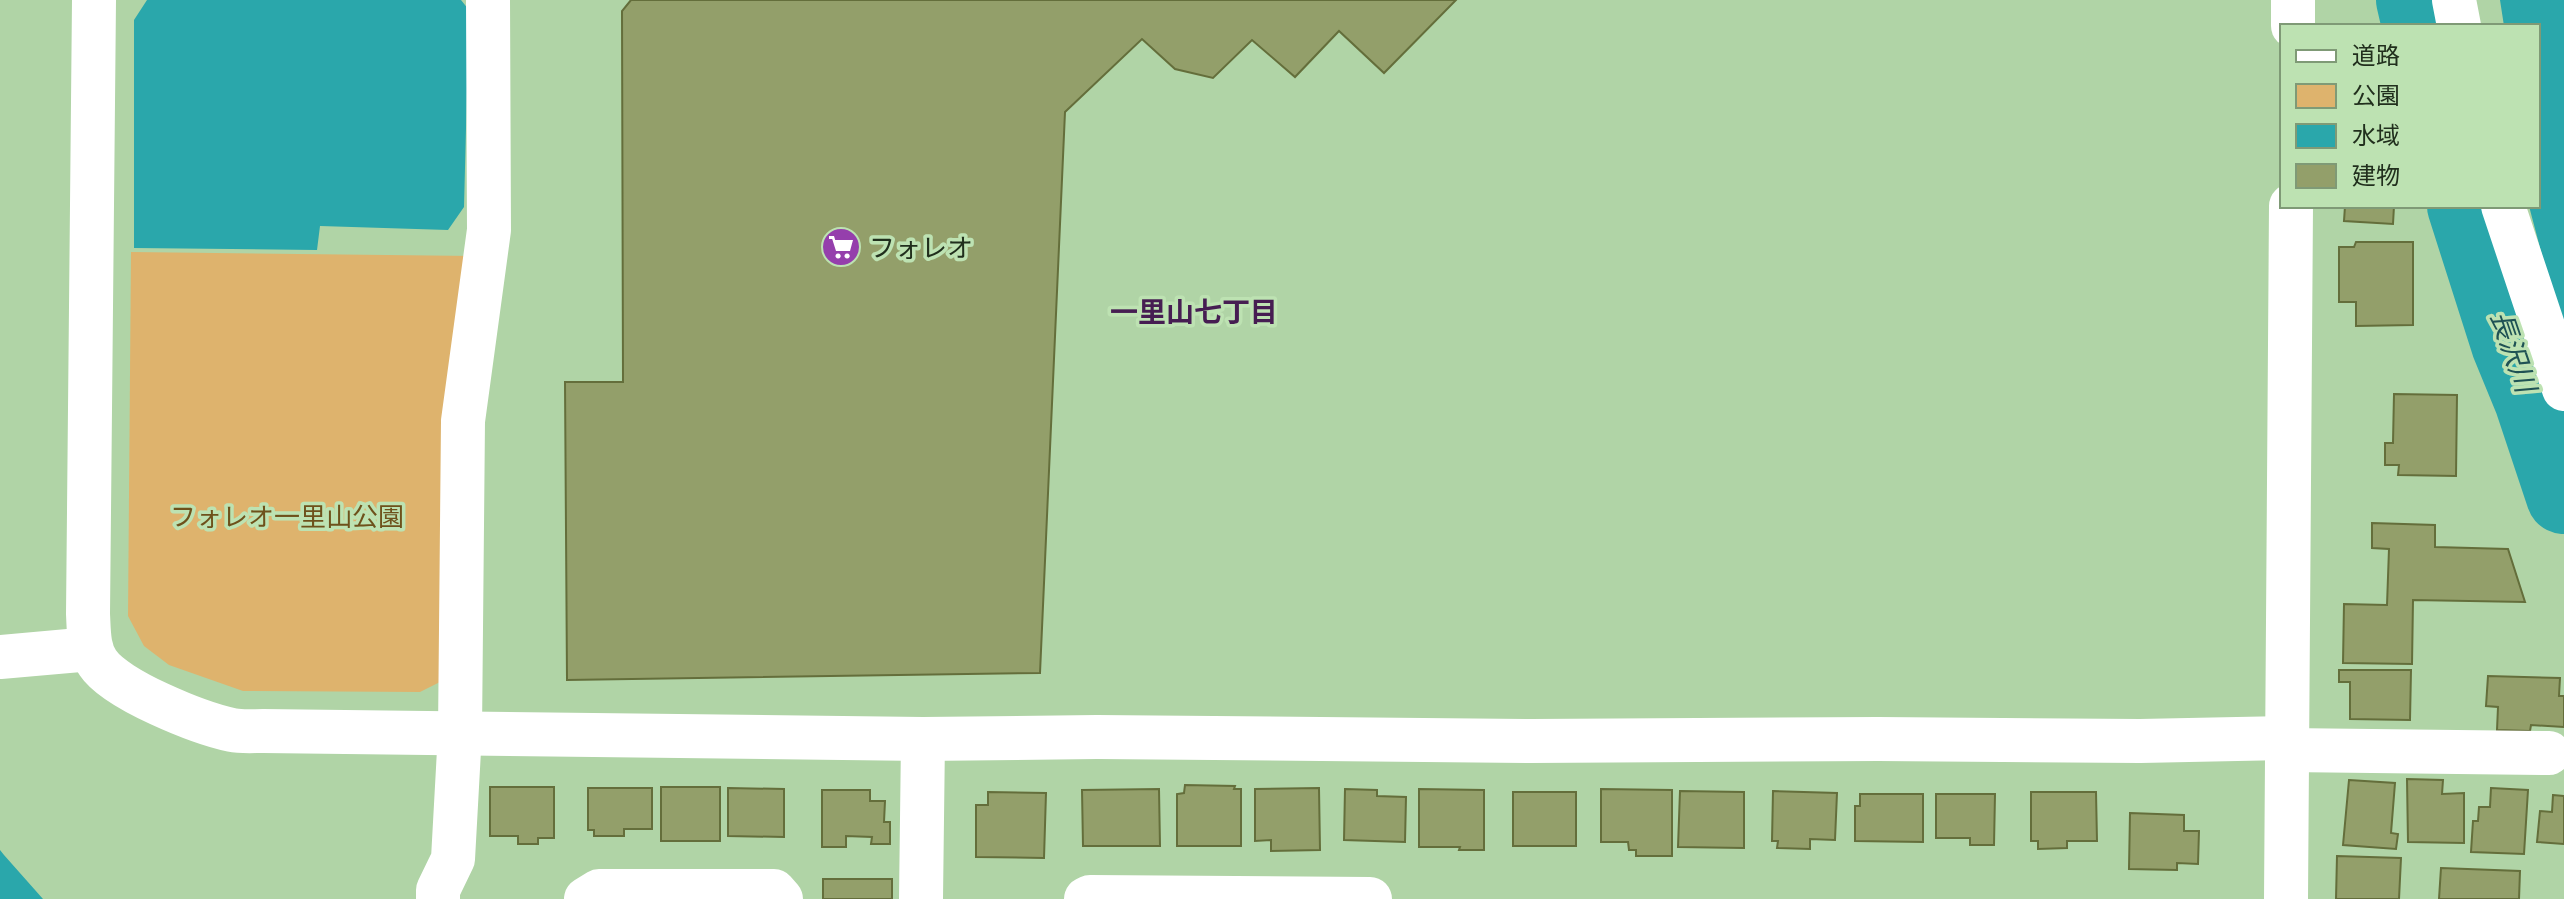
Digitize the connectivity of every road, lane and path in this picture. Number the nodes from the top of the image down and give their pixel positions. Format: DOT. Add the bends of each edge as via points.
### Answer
graph roads {
  1 [pos="94,0"];
  2 [pos="488,0"];
  3 [pos="2293,0"];
  4 [pos="2454,0"];
  5 [pos="2293,24"];
  6 [pos="2459,24"];
  7 [pos="2291,208"];
  8 [pos="2504,208"];
  9 [pos="2564,389"];
  10 [pos="91,649"];
  11 [pos="0,657"];
  12 [pos="460,732"];
  13 [pos="923,739"];
  14 [pos="2286,744"];
  15 [pos="2549,753"];
  16 [pos="438,899"];
  17 [pos="586,899"];
  18 [pos="781,899"];
  19 [pos="921,899"];
  20 [pos="1086,899"];
  21 [pos="1370,899"];
  22 [pos="2286,899"];
  1 -- 10 [label="street"];
  2 -- 12 [label="street" via="489,230 463,421"];
  3 -- 5 [label="street"];
  4 -- 6 [label="street"];
  7 -- 14 [label="street"];
  8 -- 9 [label="street"];
  10 -- 11 [label="street"];
  10 -- 12 [label="street" via="115,680 141,695 233,730"];
  12 -- 13 [label="street"];
  12 -- 16 [label="street" via="453,859"];
  13 -- 14 [label="street"];
  13 -- 19 [label="street"];
  14 -- 15 [label="street"];
  14 -- 22 [label="street"];
  17 -- 18 [label="street" via="599,891 774,891"];
  20 -- 21 [label="street"];
}
